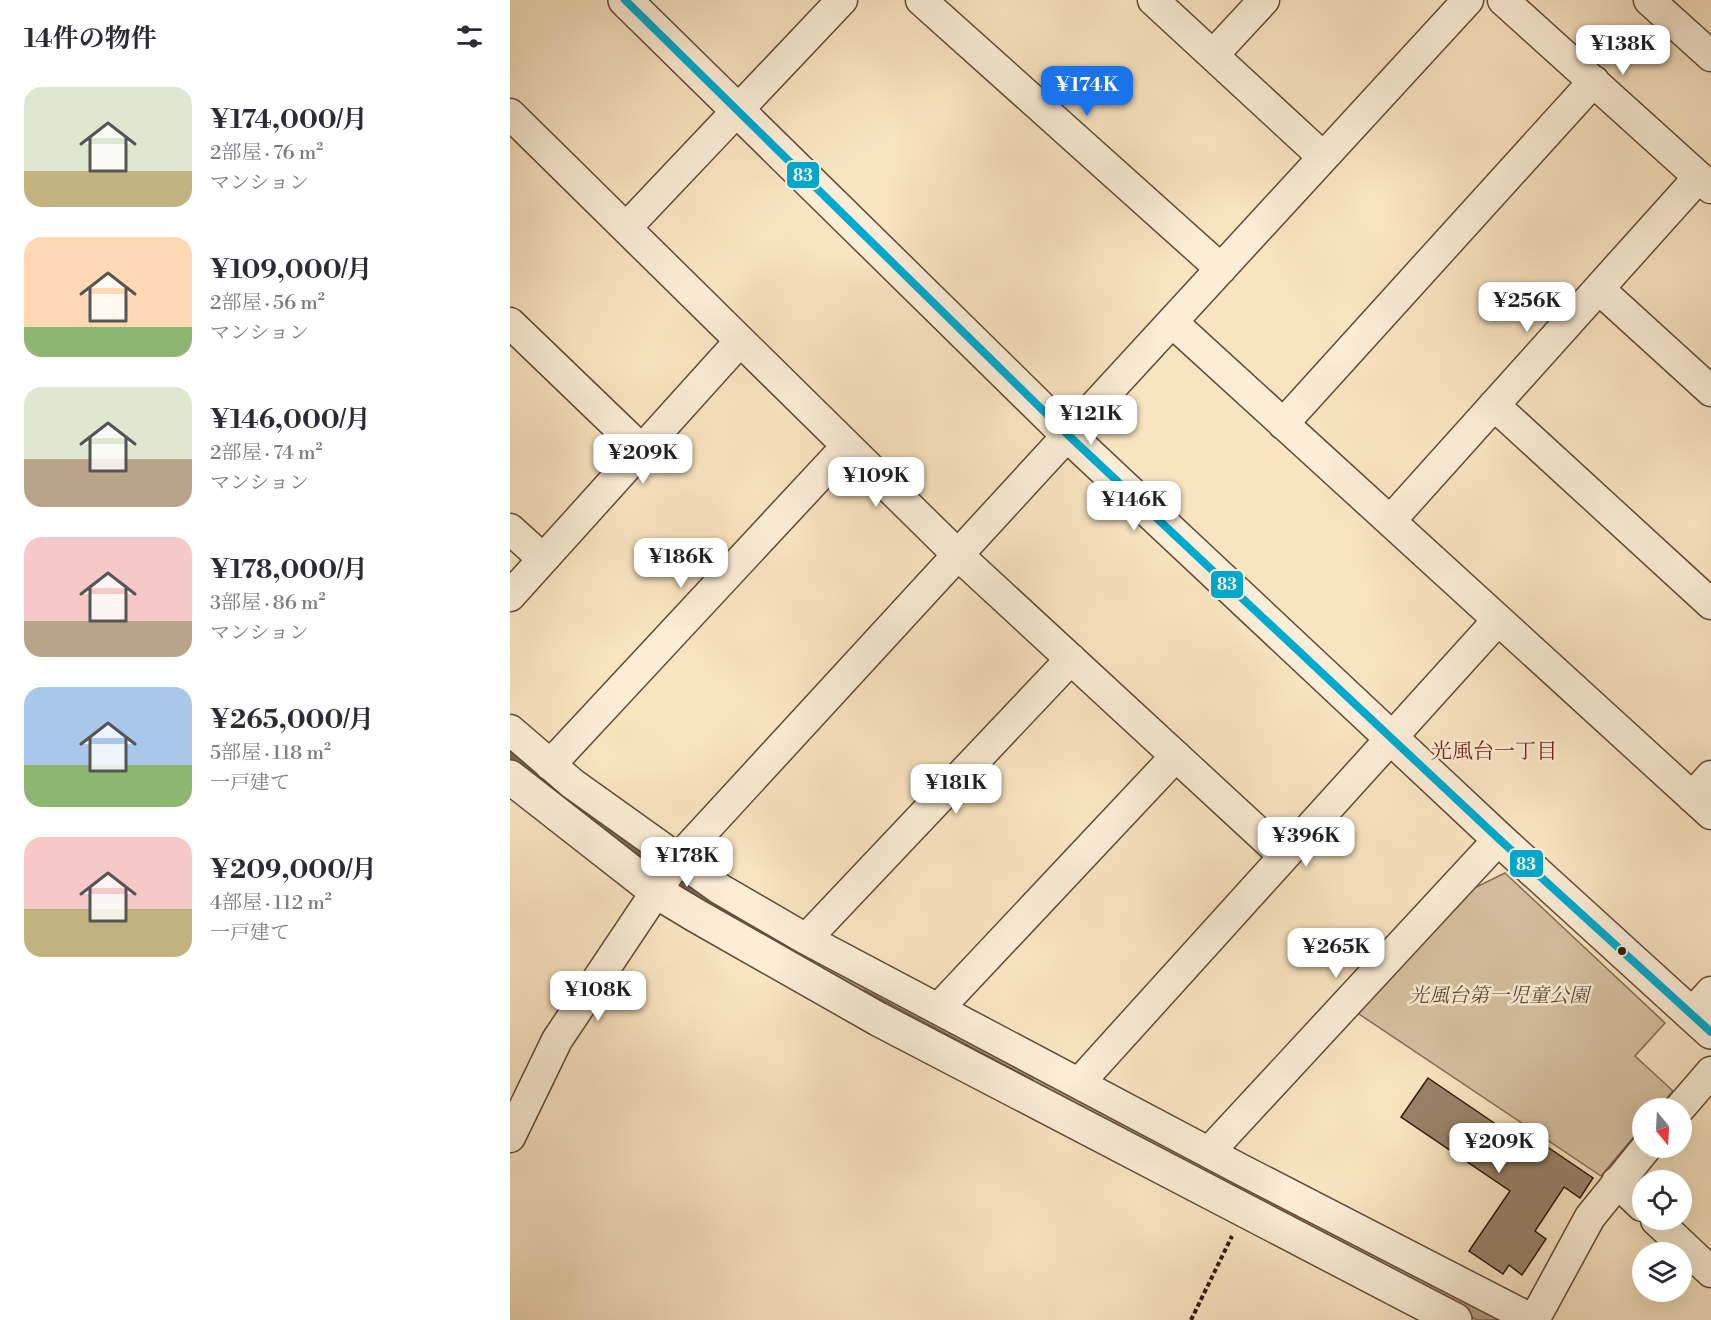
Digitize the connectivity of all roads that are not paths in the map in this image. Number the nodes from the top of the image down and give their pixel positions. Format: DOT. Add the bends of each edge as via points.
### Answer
graph roads {
  1 [pos="625,0"];
  2 [pos="842,0"];
  3 [pos="921,0"];
  4 [pos="1153,0"];
  5 [pos="1264,0"];
  6 [pos="1468,0"];
  7 [pos="1503,0"];
  8 [pos="1649,0"];
  9 [pos="1213,55"];
  10 [pos="1711,56"];
  11 [pos="1593,81"];
  12 [pos="738,110"];
  13 [pos="510,114"];
  14 [pos="1323,157"];
  15 [pos="1705,182"];
  16 [pos="626,228"];
  17 [pos="1221,269"];
  18 [pos="1599,289"];
  19 [pos="1172,322"];
  20 [pos="510,323"];
  21 [pos="740,341"];
  22 [pos="1711,392"];
  23 [pos="1494,405"];
  24 [pos="1283,424"];
  25 [pos="1068,435"];
  26 [pos="848,446"];
  27 [pos="642,450"];
  28 [pos="1390,521"];
  29 [pos="510,529"];
  30 [pos="958,555"];
  31 [pos="543,560"];
  32 [pos="510,596"];
  33 [pos="1711,604"];
  34 [pos="1498,620"];
  35 [pos="1071,659"];
  36 [pos="510,730"];
  37 [pos="1391,738"];
  38 [pos="1176,756"];
  39 [pos="550,765"];
  40 [pos="510,777"];
  41 [pos="1705,796"];
  42 [pos="1499,839"];
  43 [pos="1284,856"];
  44 [pos="678,859"];
  45 [pos="657,891"];
  46 [pos="806,939"];
  47 [pos="938,1009"];
  48 [pos="1704,1013"];
  49 [pos="1711,1072"];
  50 [pos="1078,1083"];
  51 [pos="1689,1098"];
  52 [pos="510,1137"];
  53 [pos="1209,1152"];
  54 [pos="1637,1158"];
  55 [pos="1617,1182"];
  56 [pos="1632,1196"];
  57 [pos="1667,1230"];
  58 [pos="1711,1272"];
  59 [pos="1455,1320"];
  60 [pos="1534,1320"];
  1 -- 12 [label="street"];
  2 -- 12 [label="street"];
  3 -- 17 [label="street"];
  4 -- 9 [label="street"];
  5 -- 9 [label="street"];
  6 -- 14 [label="street"];
  7 -- 11 [label="street"];
  8 -- 10 [label="street"];
  9 -- 14 [label="street"];
  11 -- 15 [label="street"];
  11 -- 24 [label="street"];
  12 -- 16 [label="street"];
  12 -- 25 [label="street"];
  13 -- 16 [label="street"];
  14 -- 17 [label="street"];
  15 -- 18 [label="street"];
  16 -- 21 [label="street"];
  17 -- 19 [label="street"];
  18 -- 22 [label="street"];
  18 -- 23 [label="street"];
  19 -- 24 [label="street"];
  19 -- 25 [label="street"];
  20 -- 27 [label="street"];
  21 -- 26 [label="street"];
  21 -- 27 [label="street"];
  23 -- 28 [label="street"];
  23 -- 33 [label="street"];
  24 -- 28 [label="street"];
  25 -- 30 [label="street"];
  25 -- 37 [label="street"];
  26 -- 30 [label="street"];
  26 -- 39 [label="street"];
  27 -- 31 [label="street"];
  28 -- 34 [label="street"];
  29 -- 31 [label="street"];
  30 -- 35 [label="street"];
  30 -- 44 [label="street"];
  31 -- 32 [label="street"];
  34 -- 37 [label="street"];
  34 -- 41 [label="street"];
  35 -- 38 [label="street"];
  35 -- 46 [label="street"];
  36 -- 39 [label="street"];
  37 -- 42 [label="street"];
  37 -- 43 [label="street"];
  38 -- 43 [label="street"];
  38 -- 47 [label="street"];
  39 -- 44 [label="street"];
  40 -- 45 [label="street"];
  42 -- 48 [label="street"];
  42 -- 53 [label="street"];
  43 -- 50 [label="street"];
  44 -- 45 [label="street"];
  44 -- 46 [label="street" via="720,889"];
  45 -- 52 [label="street" via="557,1040"];
  45 -- 59 [label="street" via="878,1019"];
  46 -- 47 [label="street"];
  47 -- 50 [label="street"];
  49 -- 51 [label="street"];
  50 -- 53 [label="street"];
  53 -- 60 [label="street"];
  54 -- 55 [label="street"];
  55 -- 56 [label="street"];
  55 -- 60 [label="street" via="1590,1217"];
  57 -- 58 [label="street"];
}
